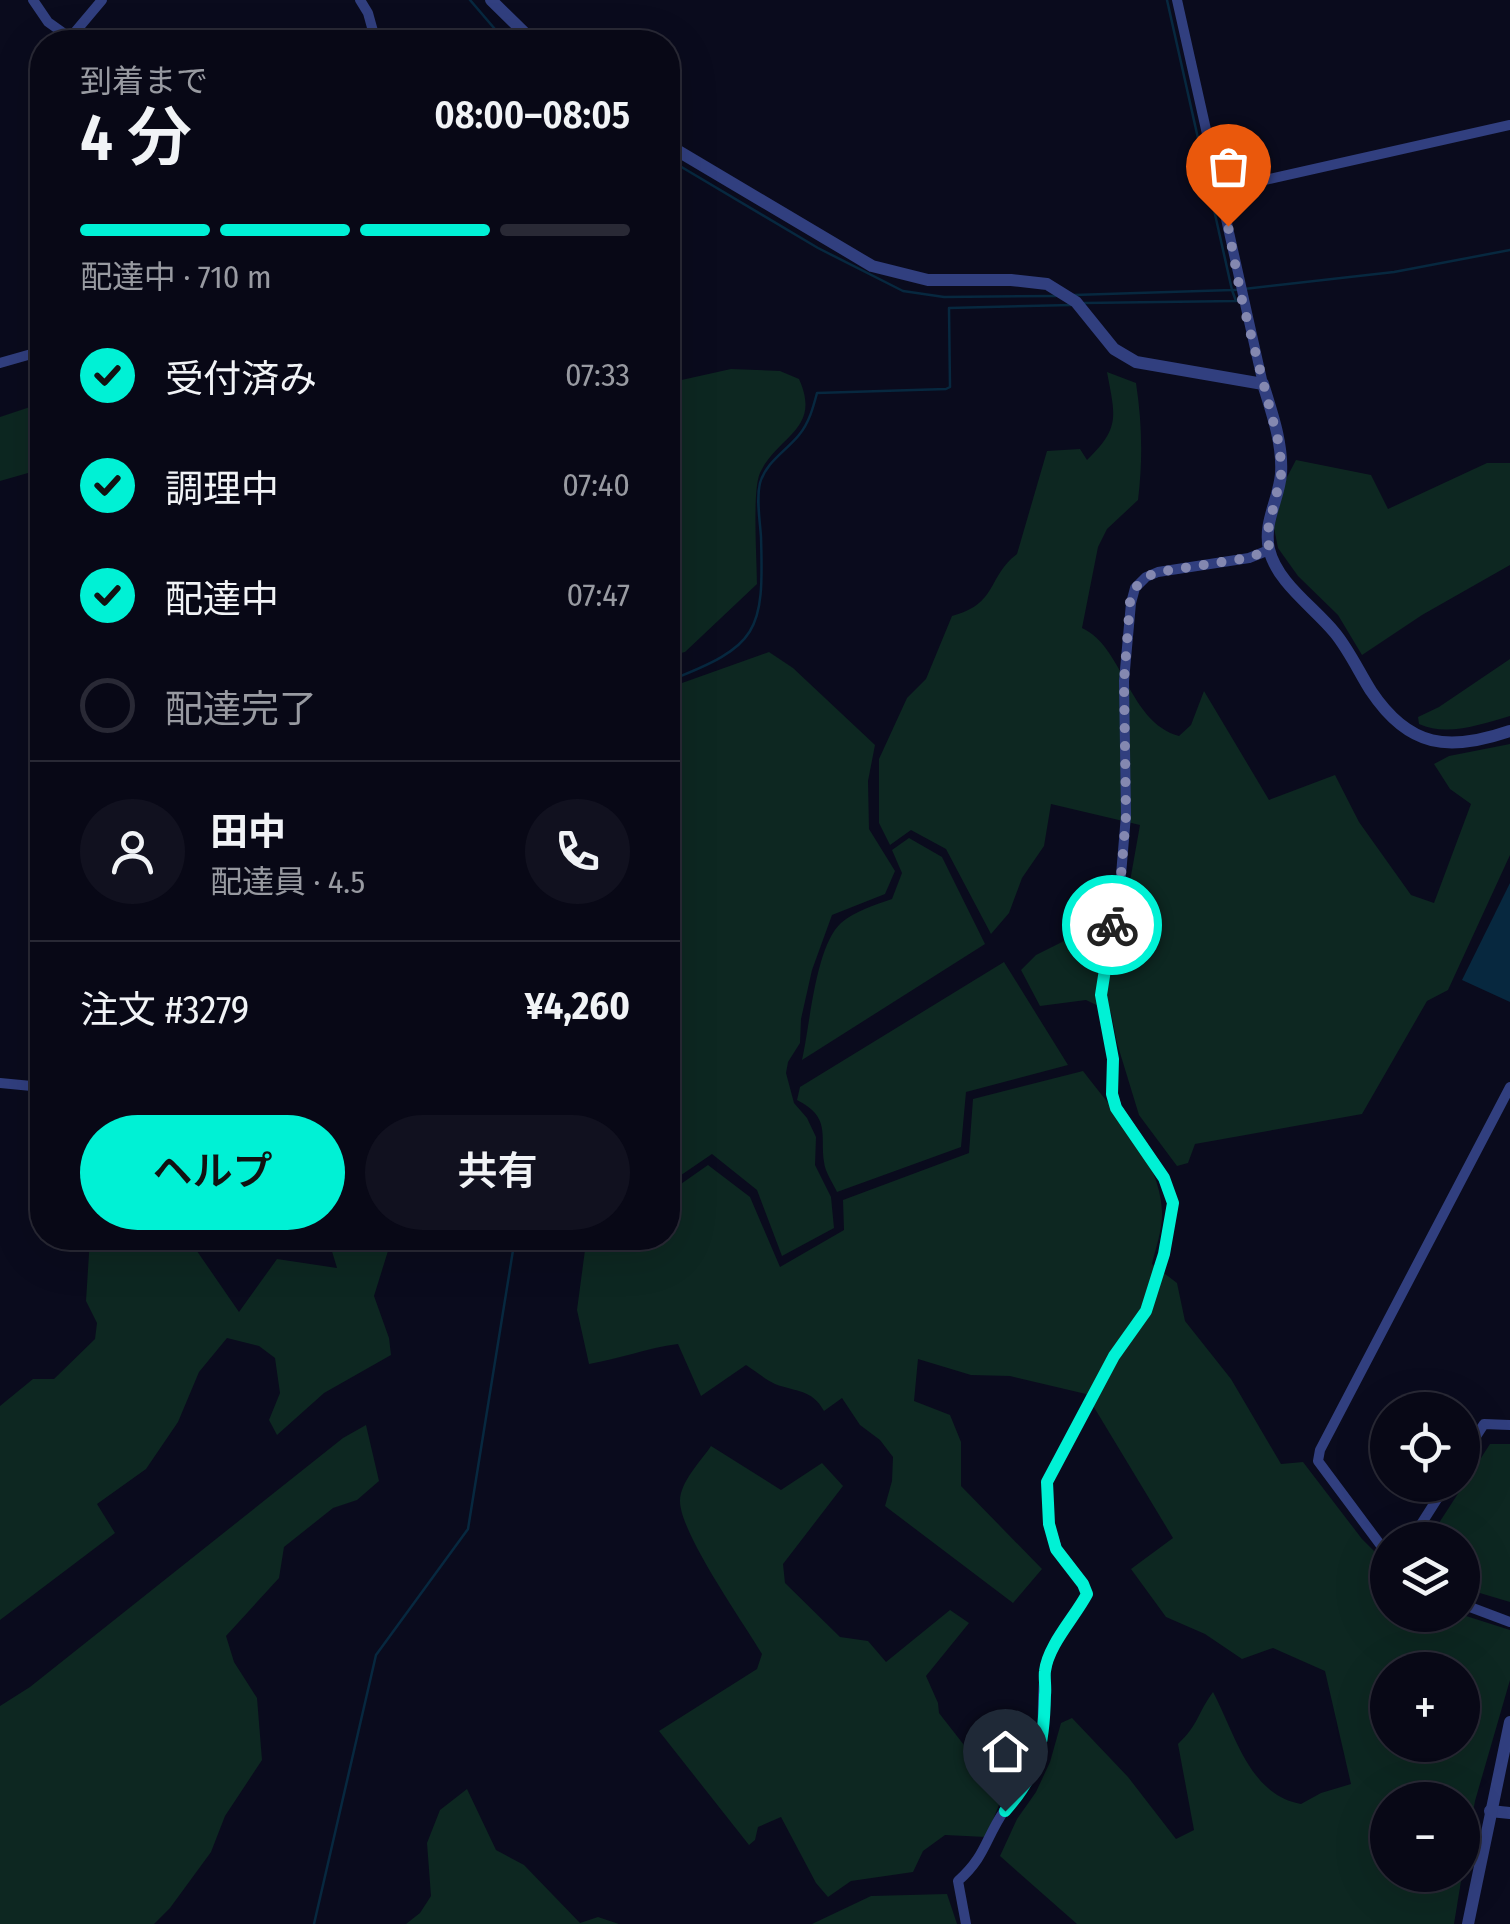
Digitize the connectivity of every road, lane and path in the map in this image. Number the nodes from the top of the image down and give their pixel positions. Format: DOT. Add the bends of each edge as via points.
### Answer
graph roads {
  1 [pos="33,0"];
  2 [pos="102,0"];
  3 [pos="360,0"];
  4 [pos="491,0"];
  5 [pos="1177,0"];
  6 [pos="59,30"];
  7 [pos="80,30"];
  8 [pos="373,30"];
  9 [pos="522,30"];
  10 [pos="1510,125"];
  11 [pos="680,152"];
  12 [pos="1220,190"];
  13 [pos="30,354"];
  14 [pos="0,363"];
  15 [pos="1263,384"];
  16 [pos="1269,550"];
  17 [pos="1510,731"];
  18 [pos="0,1083"];
  19 [pos="30,1086"];
  20 [pos="1510,1088"];
  21 [pos="1510,1426"];
  22 [pos="1480,1430"];
  23 [pos="1370,1531"];
  24 [pos="1480,1611"];
  25 [pos="1510,1622"];
  26 [pos="1510,1722"];
  27 [pos="1490,1812"];
  28 [pos="1510,1813"];
  29 [pos="966,1924"];
  30 [pos="1468,1924"];
  1 -- 6 [label="street"];
  2 -- 7 [label="street"];
  3 -- 8 [label="street"];
  4 -- 9 [label="street"];
  5 -- 12 [label="street"];
  10 -- 12 [label="street"];
  11 -- 15 [label="street" via="872,266 928,280 1047,284 1076,302 1114,349 1136,362"];
  12 -- 15 [label="street"];
  13 -- 14 [label="street"];
  15 -- 16 [label="street" via="1281,475"];
  16 -- 17 [label="street" via="1398,724 1437,743"];
  16 -- 29 [label="street" via="1158,572 1135,588 1130,602 1126,816 1101,995 1116,1108 1164,1178 1173,1203 1146,1311 1114,1356 1047,1482 1056,1549 1087,1594 1045,1670 1035,1769 976,1865 958,1881"];
  18 -- 19 [label="street"];
  20 -- 23 [label="street" via="1320,1450 1318,1461"];
  21 -- 22 [label="street" via="1484,1424"];
  24 -- 25 [label="street"];
  26 -- 27 [label="street"];
  27 -- 28 [label="street"];
  27 -- 30 [label="street"];
}
